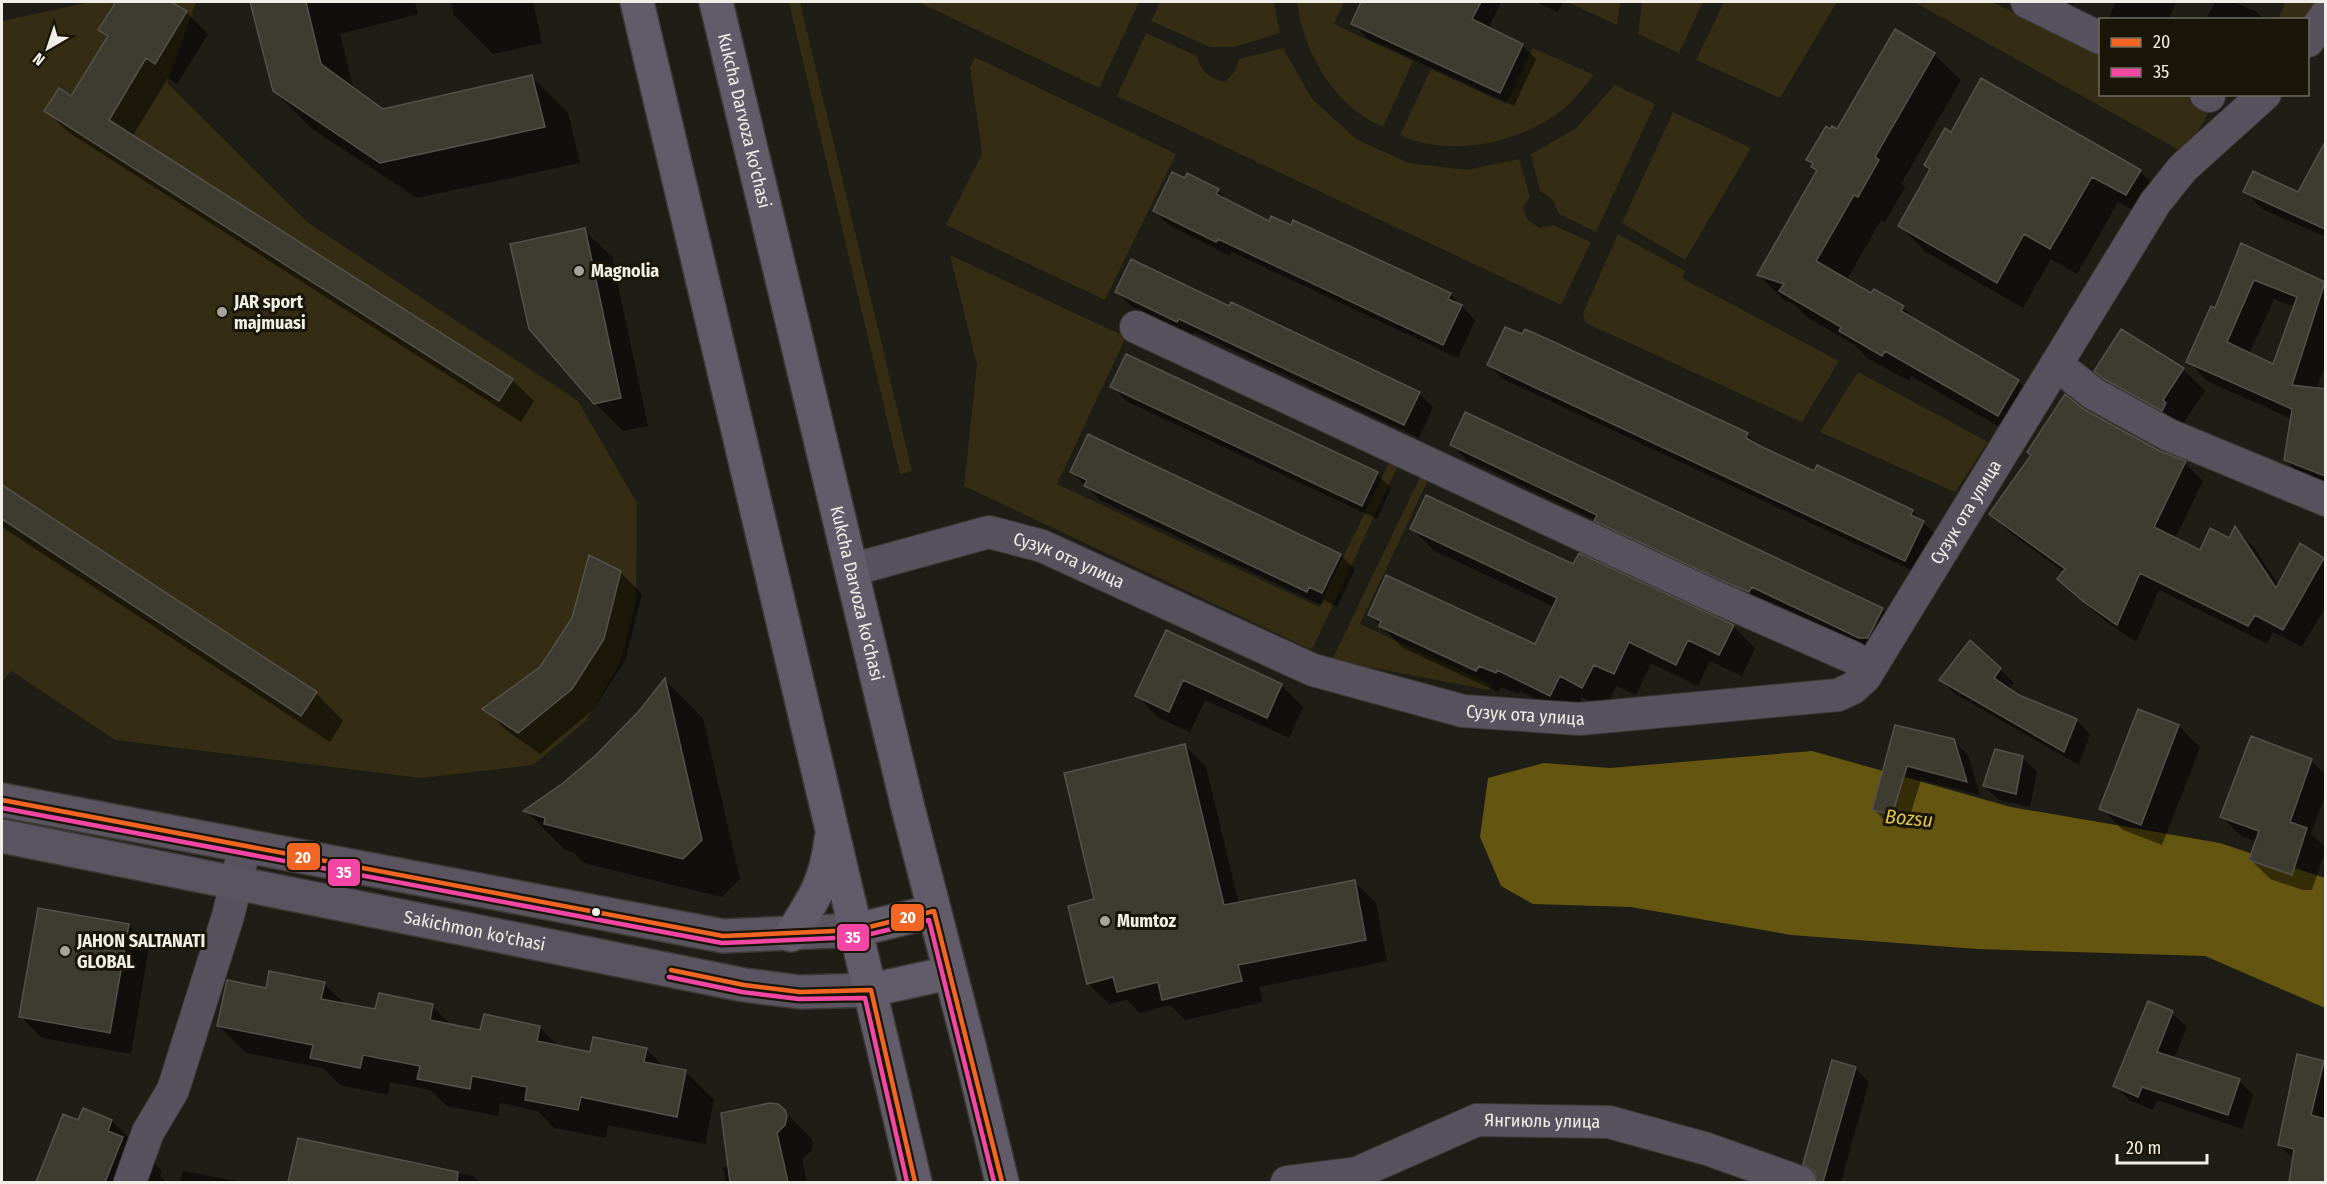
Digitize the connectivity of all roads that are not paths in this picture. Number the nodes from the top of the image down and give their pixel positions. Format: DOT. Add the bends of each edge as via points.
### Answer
graph roads {
  1 [pos="637,2"];
  2 [pos="716,2"];
  3 [pos="2027,2"];
  4 [pos="2325,15"];
  5 [pos="2099,38"];
  6 [pos="2309,38"];
  7 [pos="2263,96"];
  8 [pos="1136,327"];
  9 [pos="2057,365"];
  10 [pos="2325,500"];
  11 [pos="851,570"];
  12 [pos="1854,658"];
  13 [pos="2,800"];
  14 [pos="832,825"];
  15 [pos="2,836"];
  16 [pos="245,846"];
  17 [pos="236,883"];
  18 [pos="934,911"];
  19 [pos="856,930"];
  20 [pos="791,935"];
  21 [pos="949,973"];
  22 [pos="871,990"];
  23 [pos="1359,1178"];
  24 [pos="130,1182"];
  25 [pos="915,1182"];
  26 [pos="1002,1182"];
  27 [pos="1287,1182"];
  28 [pos="1800,1182"];
  1 -- 14 [label="main road"];
  2 -- 11 [label="main road, Kukcha Darvoza ko'chasi"];
  3 -- 5 [label="street"];
  4 -- 6 [label="street"];
  7 -- 9 [label="street, Сузук ота улица" via="2183,168 2162,195"];
  8 -- 12 [label="street"];
  9 -- 10 [label="street" via="2094,394 2169,435"];
  9 -- 11 [label="street, Сузук ота улица" via="1865,677 1838,695 1580,719 1463,711 1314,670 1042,546 989,532"];
  11 -- 18 [label="main road, Kukcha Darvoza ko'chasi"];
  13 -- 16 [label="main road"];
  14 -- 19 [label="main road"];
  14 -- 20 [label="main road" via="821,887"];
  15 -- 17 [label="main road, Sakichmon ko'chasi"];
  16 -- 17 [label="street"];
  16 -- 20 [label="main road" via="723,936"];
  17 -- 22 [label="main road, Sakichmon ko'chasi" via="744,985 800,992"];
  17 -- 24 [label="street" via="173,1090 148,1132"];
  18 -- 19 [label="main road"];
  18 -- 21 [label="main road, Kukcha Darvoza ko'chasi"];
  19 -- 20 [label="main road"];
  19 -- 22 [label="main road"];
  21 -- 22 [label="main road, Sakichmon ko'chasi"];
  21 -- 26 [label="main road, Kukcha Darvoza ko'chasi"];
  22 -- 25 [label="main road"];
  23 -- 27 [label="street, Янгиюль улица"];
  23 -- 28 [label="street, Янгиюль улица" via="1477,1120 1609,1122 1707,1149"];
}
